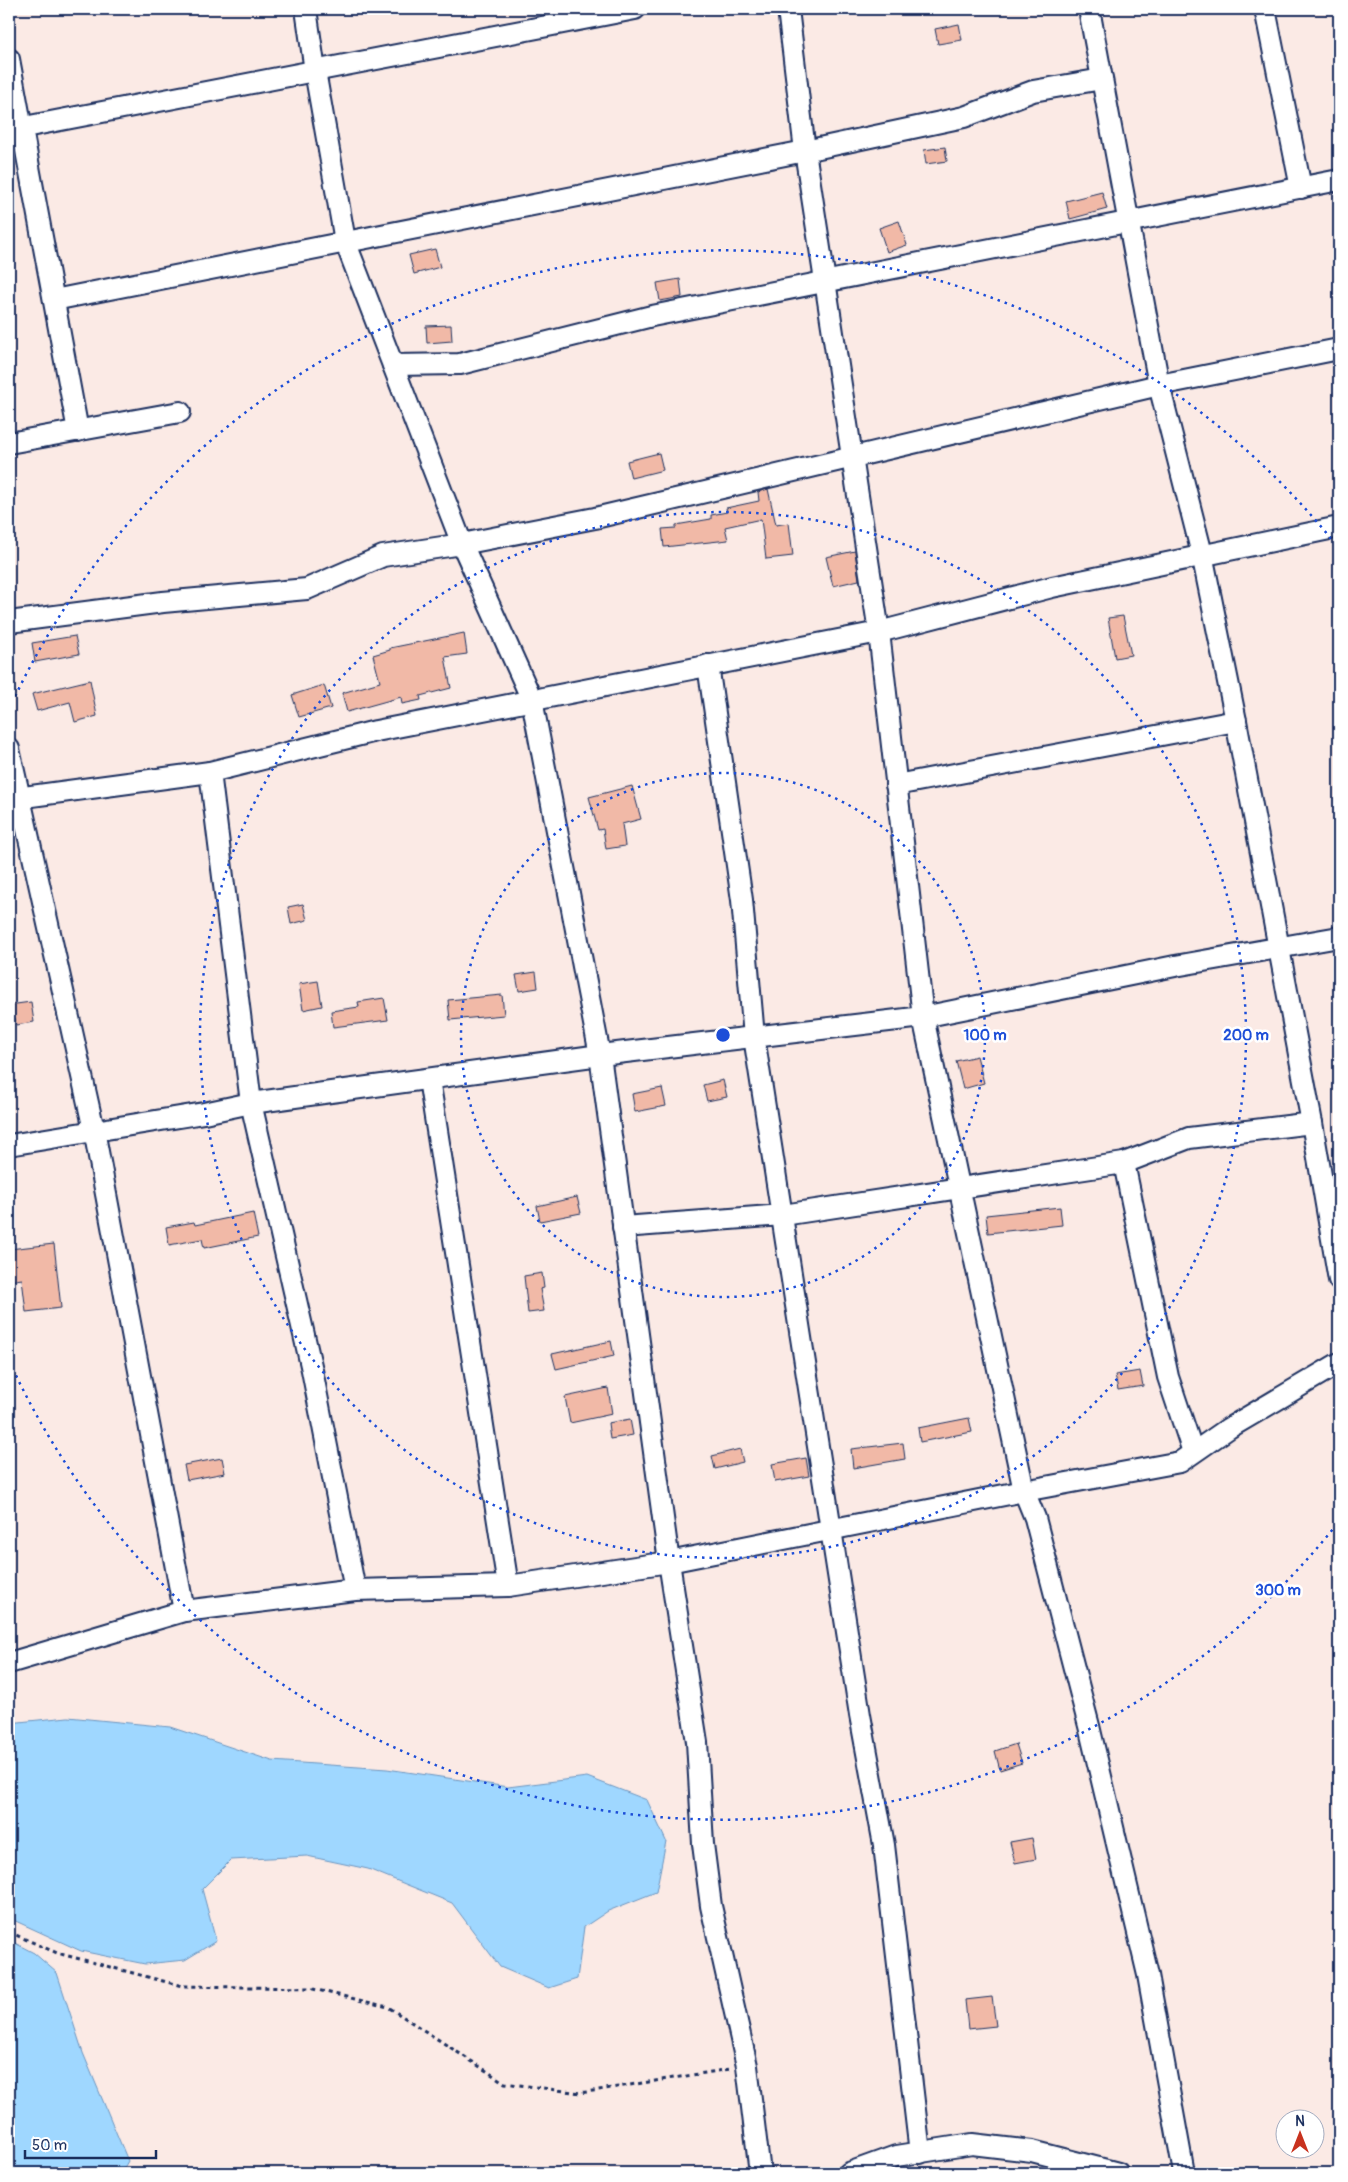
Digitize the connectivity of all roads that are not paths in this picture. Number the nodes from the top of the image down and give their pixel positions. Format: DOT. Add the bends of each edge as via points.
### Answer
graph roads {
  1 [pos="306,9"];
  2 [pos="635,9"];
  3 [pos="788,9"];
  4 [pos="1089,9"];
  5 [pos="1265,9"];
  6 [pos="9,58"];
  7 [pos="315,70"];
  8 [pos="1102,79"];
  9 [pos="15,129"];
  10 [pos="805,151"];
  11 [pos="1339,180"];
  12 [pos="1301,188"];
  13 [pos="1129,222"];
  14 [pos="345,241"];
  15 [pos="826,282"];
  16 [pos="54,300"];
  17 [pos="1339,349"];
  18 [pos="393,365"];
  19 [pos="1160,385"];
  20 [pos="180,412"];
  21 [pos="78,430"];
  22 [pos="9,443"];
  23 [pos="853,455"];
  24 [pos="1339,527"];
  25 [pos="462,544"];
  26 [pos="1202,554"];
  27 [pos="9,622"];
  28 [pos="879,632"];
  29 [pos="708,665"];
  30 [pos="532,700"];
  31 [pos="1236,721"];
  32 [pos="9,749"];
  33 [pos="210,772"];
  34 [pos="896,785"];
  35 [pos="14,798"];
  36 [pos="1339,937"];
  37 [pos="1278,946"];
  38 [pos="924,1017"];
  39 [pos="754,1037"];
  40 [pos="600,1055"];
  41 [pos="429,1079"];
  42 [pos="251,1103"];
  43 [pos="1312,1123"];
  44 [pos="94,1130"];
  45 [pos="9,1145"];
  46 [pos="1124,1163"];
  47 [pos="960,1187"];
  48 [pos="783,1215"];
  49 [pos="623,1227"];
  50 [pos="1339,1280"];
  51 [pos="1339,1363"];
  52 [pos="1194,1452"];
  53 [pos="1024,1491"];
  54 [pos="833,1529"];
  55 [pos="669,1562"];
  56 [pos="508,1586"];
  57 [pos="355,1590"];
  58 [pos="184,1611"];
  59 [pos="9,1663"];
  60 [pos="920,2153"];
  61 [pos="760,2173"];
  62 [pos="849,2173"];
  63 [pos="1118,2173"];
  64 [pos="1184,2173"];
  1 -- 7 [label="street"];
  2 -- 7 [label="street"];
  3 -- 10 [label="street"];
  4 -- 8 [label="street"];
  5 -- 12 [label="street"];
  6 -- 9 [label="street"];
  7 -- 9 [label="street"];
  7 -- 14 [label="street"];
  8 -- 10 [label="street" via="1033,91 964,117"];
  8 -- 13 [label="street"];
  9 -- 16 [label="street"];
  10 -- 14 [label="street"];
  10 -- 15 [label="street"];
  11 -- 12 [label="street"];
  12 -- 13 [label="street"];
  13 -- 15 [label="street"];
  13 -- 19 [label="street"];
  14 -- 16 [label="street"];
  14 -- 18 [label="street"];
  15 -- 18 [label="street" via="652,316 460,364"];
  15 -- 23 [label="street"];
  16 -- 21 [label="street"];
  17 -- 19 [label="street"];
  18 -- 25 [label="street"];
  19 -- 23 [label="street"];
  19 -- 26 [label="street"];
  20 -- 21 [label="street"];
  21 -- 22 [label="street"];
  23 -- 25 [label="street" via="595,518"];
  23 -- 28 [label="street"];
  24 -- 26 [label="street"];
  25 -- 27 [label="street" via="383,556 307,590 163,602"];
  25 -- 30 [label="street"];
  26 -- 28 [label="street" via="1052,587"];
  26 -- 31 [label="street"];
  28 -- 29 [label="street"];
  28 -- 34 [label="street"];
  29 -- 30 [label="street"];
  29 -- 39 [label="street" via="742,900"];
  30 -- 33 [label="street" via="376,730"];
  30 -- 40 [label="street"];
  31 -- 34 [label="street"];
  31 -- 37 [label="street"];
  32 -- 35 [label="street"];
  33 -- 35 [label="street"];
  33 -- 42 [label="street"];
  34 -- 38 [label="street"];
  35 -- 44 [label="street"];
  36 -- 37 [label="street"];
  37 -- 38 [label="street"];
  37 -- 43 [label="street"];
  38 -- 39 [label="street"];
  38 -- 47 [label="street"];
  39 -- 40 [label="street"];
  39 -- 48 [label="street"];
  40 -- 41 [label="street"];
  40 -- 49 [label="street"];
  41 -- 42 [label="street"];
  41 -- 56 [label="street"];
  42 -- 44 [label="street"];
  42 -- 57 [label="street" via="312,1370"];
  43 -- 46 [label="street" via="1189,1138"];
  43 -- 50 [label="street"];
  44 -- 45 [label="street"];
  44 -- 58 [label="street"];
  46 -- 47 [label="street"];
  46 -- 52 [label="street" via="1168,1377"];
  47 -- 48 [label="street"];
  47 -- 53 [label="street"];
  48 -- 49 [label="street"];
  48 -- 54 [label="street"];
  49 -- 55 [label="street"];
  51 -- 52 [label="street"];
  52 -- 53 [label="street" via="1180,1462"];
  53 -- 54 [label="street"];
  53 -- 64 [label="street" via="1035,1518 1087,1717 1148,1975"];
  54 -- 55 [label="street"];
  54 -- 60 [label="street" via="860,1715 884,1845"];
  55 -- 56 [label="street"];
  55 -- 61 [label="street" via="696,1742 711,1906 747,2066"];
  56 -- 57 [label="street"];
  57 -- 58 [label="street"];
  58 -- 59 [label="street"];
  60 -- 62 [label="street" via="896,2156"];
  60 -- 63 [label="street" via="972,2144 1032,2151"];
}
